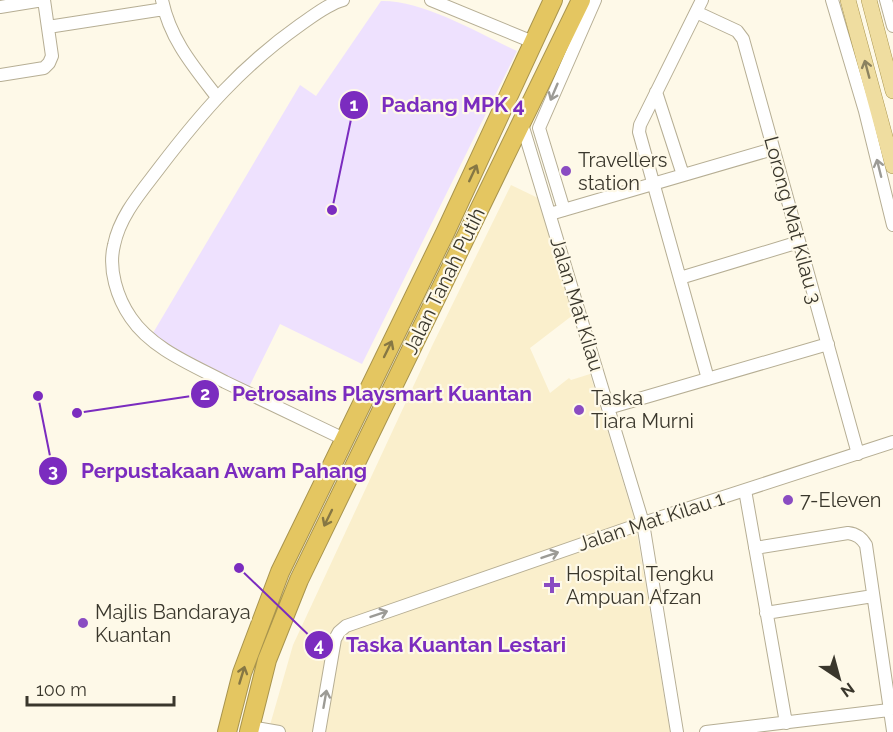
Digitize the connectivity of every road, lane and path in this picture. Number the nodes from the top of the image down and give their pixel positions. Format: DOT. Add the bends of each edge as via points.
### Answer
graph roads {
  1 [pos="43,0"];
  2 [pos="431,0"];
  3 [pos="553,0"];
  4 [pos="581,0"];
  5 [pos="595,0"];
  6 [pos="702,0"];
  7 [pos="832,0"];
  8 [pos="848,0"];
  9 [pos="869,0"];
  10 [pos="886,0"];
  11 [pos="339,1"];
  12 [pos="163,4"];
  13 [pos="0,7"];
  14 [pos="696,12"];
  15 [pos="893,26"];
  16 [pos="48,27"];
  17 [pos="533,42"];
  18 [pos="558,64"];
  19 [pos="0,75"];
  20 [pos="893,91"];
  21 [pos="656,92"];
  22 [pos="217,97"];
  23 [pos="871,109"];
  24 [pos="522,124"];
  25 [pos="773,149"];
  26 [pos="893,166"];
  27 [pos="683,175"];
  28 [pos="655,184"];
  29 [pos="564,210"];
  30 [pos="550,214"];
  31 [pos="893,225"];
  32 [pos="799,243"];
  33 [pos="680,278"];
  34 [pos="828,344"];
  35 [pos="708,379"];
  36 [pos="608,408"];
  37 [pos="344,439"];
  38 [pos="893,442"];
  39 [pos="858,454"];
  40 [pos="745,490"];
  41 [pos="643,523"];
  42 [pos="755,548"];
  43 [pos="873,596"];
  44 [pos="766,613"];
  45 [pos="889,710"];
  46 [pos="786,723"];
  47 [pos="249,730"];
  48 [pos="893,731"];
  49 [pos="227,732"];
  50 [pos="279,732"];
  51 [pos="319,732"];
  52 [pos="677,732"];
  53 [pos="706,732"];
  1 -- 13 [label="street"];
  1 -- 16 [label="street"];
  2 -- 17 [label="street"];
  3 -- 17 [label="highway, Jalan Tanah Putih"];
  4 -- 18 [label="highway, Jalan Tanah Putih"];
  5 -- 18 [label="street"];
  6 -- 14 [label="street"];
  7 -- 23 [label="street"];
  23 -- 8 [label="main road, one-way"];
  9 -- 20 [label="main road"];
  10 -- 15 [label="street"];
  11 -- 22 [label="street" via="279,40"];
  12 -- 16 [label="street"];
  12 -- 22 [label="street" via="174,38"];
  14 -- 21 [label="street"];
  14 -- 25 [label="street, Lorong Mat Kilau 3" via="737,31 743,39"];
  16 -- 19 [label="street" via="52,56 49,63 44,68"];
  37 -- 17 [label="highway, Jalan Tanah Putih, one-way"];
  18 -- 24 [label="highway, Jalan Tanah Putih"];
  18 -- 29 [label="street, one-way" via="539,128"];
  21 -- 27 [label="street"];
  21 -- 28 [label="street" via="639,132"];
  22 -- 37 [label="street" via="144,188 120,227 112,256 120,296 141,330 167,350"];
  23 -- 26 [label="main road"];
  31 -- 23 [label="street, one-way"];
  24 -- 30 [label="street, Jalan Mat Kilau"];
  24 -- 47 [label="highway, Jalan Tanah Putih, one-way" via="299,580 267,660"];
  25 -- 27 [label="street"];
  25 -- 32 [label="street, Lorong Mat Kilau 3"];
  27 -- 28 [label="street"];
  28 -- 29 [label="street"];
  28 -- 33 [label="street"];
  29 -- 30 [label="street"];
  30 -- 36 [label="street, Jalan Mat Kilau"];
  32 -- 33 [label="street"];
  32 -- 34 [label="street, Lorong Mat Kilau 3"];
  33 -- 35 [label="street"];
  34 -- 35 [label="street"];
  34 -- 39 [label="street, Lorong Mat Kilau 3"];
  35 -- 36 [label="street"];
  36 -- 41 [label="street, Jalan Mat Kilau"];
  49 -- 37 [label="highway, Jalan Tanah Putih, one-way" via="264,610"];
  38 -- 39 [label="street, Jalan Mat Kilau 1"];
  39 -- 40 [label="street, Jalan Mat Kilau 1"];
  40 -- 41 [label="street, Jalan Mat Kilau 1"];
  40 -- 42 [label="street"];
  51 -- 41 [label="street, Jalan Mat Kilau 1, one-way" via="335,639 346,626"];
  41 -- 52 [label="street, Jalan Mat Kilau"];
  42 -- 43 [label="street" via="856,534 867,550"];
  42 -- 44 [label="street"];
  43 -- 44 [label="street"];
  43 -- 45 [label="street"];
  44 -- 46 [label="street"];
  45 -- 46 [label="street"];
  45 -- 48 [label="street"];
  46 -- 53 [label="street"];
  47 -- 50 [label="street"];
}
